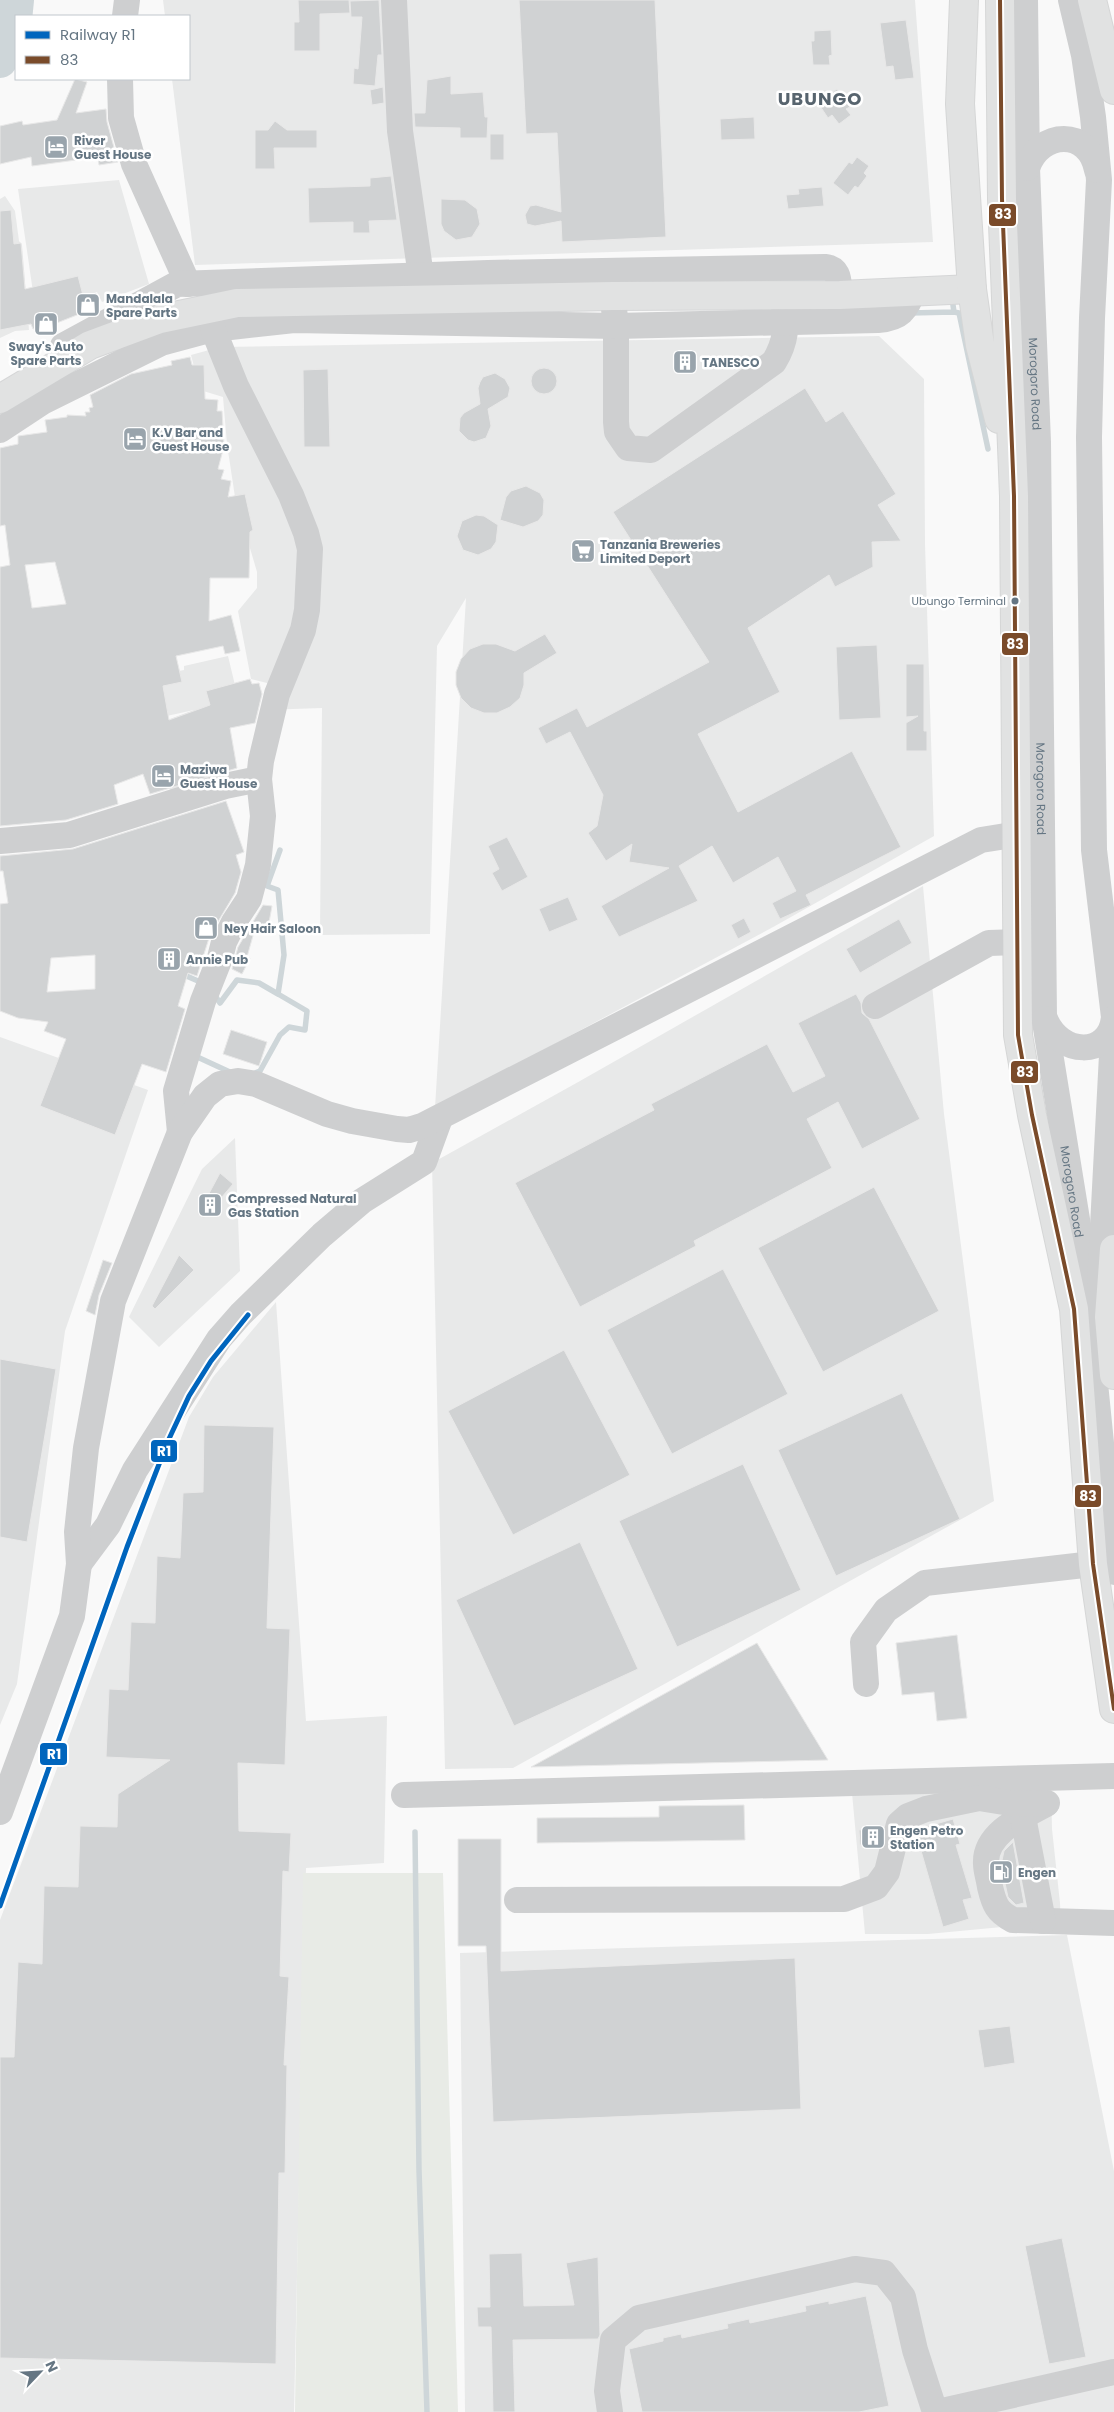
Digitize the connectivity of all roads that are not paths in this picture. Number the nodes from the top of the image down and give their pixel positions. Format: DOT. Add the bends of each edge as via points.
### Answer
graph roads {
  1 [pos="126,0"];
  2 [pos="394,0"];
  3 [pos="964,0"];
  4 [pos="1078,2"];
  5 [pos="1012,3"];
  6 [pos="125,15"];
  7 [pos="120,80"];
  8 [pos="1114,90"];
  9 [pos="1027,168"];
  10 [pos="1099,180"];
  11 [pos="421,276"];
  12 [pos="188,284"];
  13 [pos="972,288"];
  14 [pos="914,290"];
  15 [pos="840,295"];
  16 [pos="613,296"];
  17 [pos="784,308"];
  18 [pos="616,326"];
  19 [pos="213,329"];
  20 [pos="0,384"];
  21 [pos="0,399"];
  22 [pos="0,430"];
  23 [pos="1014,496"];
  24 [pos="259,779"];
  25 [pos="1018,834"];
  26 [pos="0,841"];
  27 [pos="1018,942"];
  28 [pos="875,1006"];
  29 [pos="1044,1016"];
  30 [pos="1114,1017"];
  31 [pos="440,1118"];
  32 [pos="180,1132"];
  33 [pos="1114,1249"];
  34 [pos="1114,1375"];
  35 [pos="1114,1474"];
  36 [pos="79,1564"];
  37 [pos="1104,1568"];
  38 [pos="866,1684"];
  39 [pos="1114,1709"];
  40 [pos="1107,1777"];
  41 [pos="404,1795"];
  42 [pos="1047,1803"];
  43 [pos="0,1812"];
  44 [pos="1023,1817"];
  45 [pos="517,1900"];
  46 [pos="1043,1922"];
  47 [pos="1114,1922"];
  48 [pos="1114,2372"];
  49 [pos="610,2412"];
  50 [pos="936,2412"];
  1 -- 6 [label="street"];
  2 -- 11 [label="street" via="400,131"];
  3 -- 13 [label="main road" via="960,104"];
  4 -- 8 [label="main road, Morogoro Road"];
  4 -- 10 [label="street, Morogoro Road"];
  5 -- 9 [label="street, Morogoro Road"];
  5 -- 23 [label="main road, Morogoro Road" via="1002,199"];
  7 -- 12 [label="street" via="121,118 134,164"];
  9 -- 10 [label="street" via="1039,147 1050,140 1062,138 1084,146 1092,156"];
  9 -- 29 [label="street, Morogoro Road" via="1038,442"];
  10 -- 30 [label="street, Morogoro Road" via="1089,437 1094,850"];
  11 -- 12 [label="street"];
  11 -- 15 [label="street" via="825,267 838,275"];
  12 -- 20 [label="street" via="177,284"];
  13 -- 14 [label="main road"];
  13 -- 23 [label="main road" via="980,345 996,402"];
  14 -- 15 [label="main road"];
  14 -- 17 [label="street" via="907,305 894,318"];
  15 -- 17 [label="main road"];
  16 -- 17 [label="main road"];
  16 -- 18 [label="street"];
  16 -- 21 [label="main road" via="237,303 160,319 90,345"];
  17 -- 18 [label="street"];
  17 -- 18 [label="street" via="785,340 774,362 651,450 628,448 617,432"];
  18 -- 19 [label="street" via="294,320"];
  19 -- 22 [label="street" via="161,343 44,401"];
  19 -- 24 [label="street" via="236,386 291,496 310,549 303,630 278,694"];
  23 -- 25 [label="main road, Morogoro Road"];
  24 -- 26 [label="street" via="225,786 69,835"];
  24 -- 32 [label="street" via="263,816 258,865 249,899 224,942 203,1000 176,1092"];
  25 -- 27 [label="main road, Morogoro Road"];
  25 -- 31 [label="street" via="981,840"];
  27 -- 28 [label="street" via="989,943"];
  27 -- 37 [label="main road, Morogoro Road" via="1018,1035 1074,1309"];
  29 -- 30 [label="street" via="1055,1036 1064,1044 1086,1047 1097,1044 1106,1036 1113,1027"];
  29 -- 37 [label="street, Morogoro Road" via="1081,1244"];
  30 -- 35 [label="street, Morogoro Road" via="1100,1250 1100,1328"];
  31 -- 32 [label="street" via="409,1130 383,1128 328,1114 256,1084 238,1081 220,1084 205,1096"];
  31 -- 36 [label="street" via="424,1162 362,1201 322,1235 219,1339 135,1470 108,1525"];
  32 -- 36 [label="street" via="113,1301 86,1448 77,1532"];
  33 -- 34 [label="main road" via="1109,1317"];
  36 -- 43 [label="street" via="72,1616"];
  37 -- 38 [label="street" via="925,1584 886,1610 863,1642"];
  37 -- 39 [label="main road, Morogoro Road"];
  40 -- 41 [label="street"];
  40 -- 42 [label="street"];
  42 -- 44 [label="street"];
  42 -- 45 [label="street" via="1016,1804 979,1798 908,1816 899,1824 887,1872 876,1887 844,1899"];
  44 -- 46 [label="street"];
  44 -- 46 [label="street" via="990,1844 985,1862 994,1904 1000,1914 1012,1920"];
  46 -- 47 [label="street"];
  48 -- 50 [label="street"];
  49 -- 50 [label="street" via="606,2391 613,2340 639,2318 855,2269 884,2273 903,2297 915,2350"];
}
